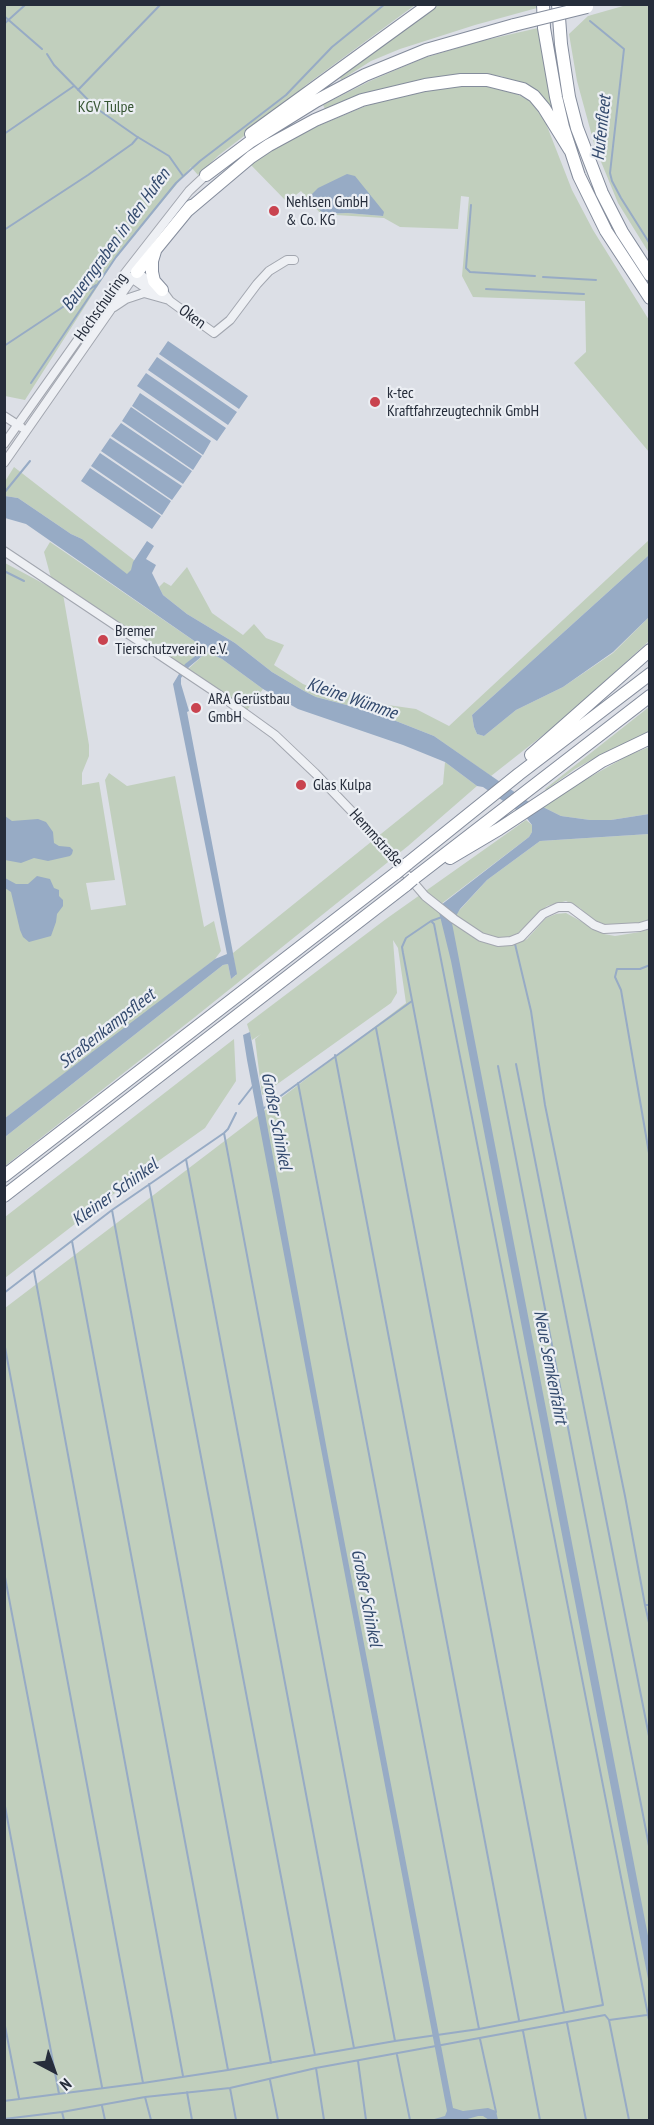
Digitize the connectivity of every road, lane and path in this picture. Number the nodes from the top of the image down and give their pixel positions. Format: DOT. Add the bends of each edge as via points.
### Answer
graph roads {
  1 [pos="430,4"];
  2 [pos="543,4"];
  3 [pos="558,4"];
  4 [pos="591,6"];
  5 [pos="278,125"];
  6 [pos="570,150"];
  7 [pos="206,175"];
  8 [pos="187,211"];
  9 [pos="156,247"];
  10 [pos="633,249"];
  11 [pos="294,260"];
  12 [pos="650,268"];
  13 [pos="131,273"];
  14 [pos="650,275"];
  15 [pos="160,294"];
  16 [pos="650,298"];
  17 [pos="109,310"];
  18 [pos="4,416"];
  19 [pos="18,425"];
  20 [pos="27,431"];
  21 [pos="4,444"];
  22 [pos="4,463"];
  23 [pos="4,552"];
  24 [pos="650,650"];
  25 [pos="650,674"];
  26 [pos="650,696"];
  27 [pos="650,738"];
  28 [pos="517,771"];
  29 [pos="414,879"];
  30 [pos="650,924"];
  31 [pos="4,1176"];
  32 [pos="4,1196"];
  1 -- 7 [label="highway" via="257,128"];
  2 -- 6 [label="highway" via="556,97"];
  3 -- 10 [label="highway" via="569,98 577,128 602,193"];
  4 -- 5 [label="highway, bridge" via="457,40 392,63 337,89"];
  5 -- 7 [label="highway"];
  5 -- 8 [label="highway" via="213,181"];
  6 -- 8 [label="highway" via="544,108 523,89 487,80 425,85 362,100 315,120 251,157"];
  6 -- 16 [label="highway" via="606,231"];
  7 -- 13 [label="street, Hochschulring" via="183,199"];
  8 -- 9 [label="highway"];
  9 -- 13 [label="highway"];
  9 -- 15 [label="highway" via="152,272"];
  10 -- 12 [label="highway"];
  10 -- 14 [label="highway"];
  11 -- 15 [label="street, Oken" via="269,271 230,320 214,333"];
  13 -- 15 [label="street, Oken"];
  13 -- 17 [label="street, Hochschulring"];
  13 -- 19 [label="street, Hochschulring"];
  15 -- 17 [label="street" via="135,295"];
  17 -- 20 [label="street, Hochschulring"];
  18 -- 19 [label="street"];
  19 -- 20 [label="street"];
  19 -- 21 [label="street, Hochschulring"];
  20 -- 22 [label="street, Hochschulring"];
  23 -- 30 [label="street, Hemmstraße" via="221,696 283,742 360,820 425,896 481,937 505,941 521,937 543,914 558,907 570,908 604,929"];
  24 -- 28 [label="highway"];
  25 -- 28 [label="highway"];
  26 -- 29 [label="highway"];
  27 -- 29 [label="highway" via="614,754"];
  28 -- 31 [label="highway, bridge" via="396,873"];
  29 -- 32 [label="highway"];
}
